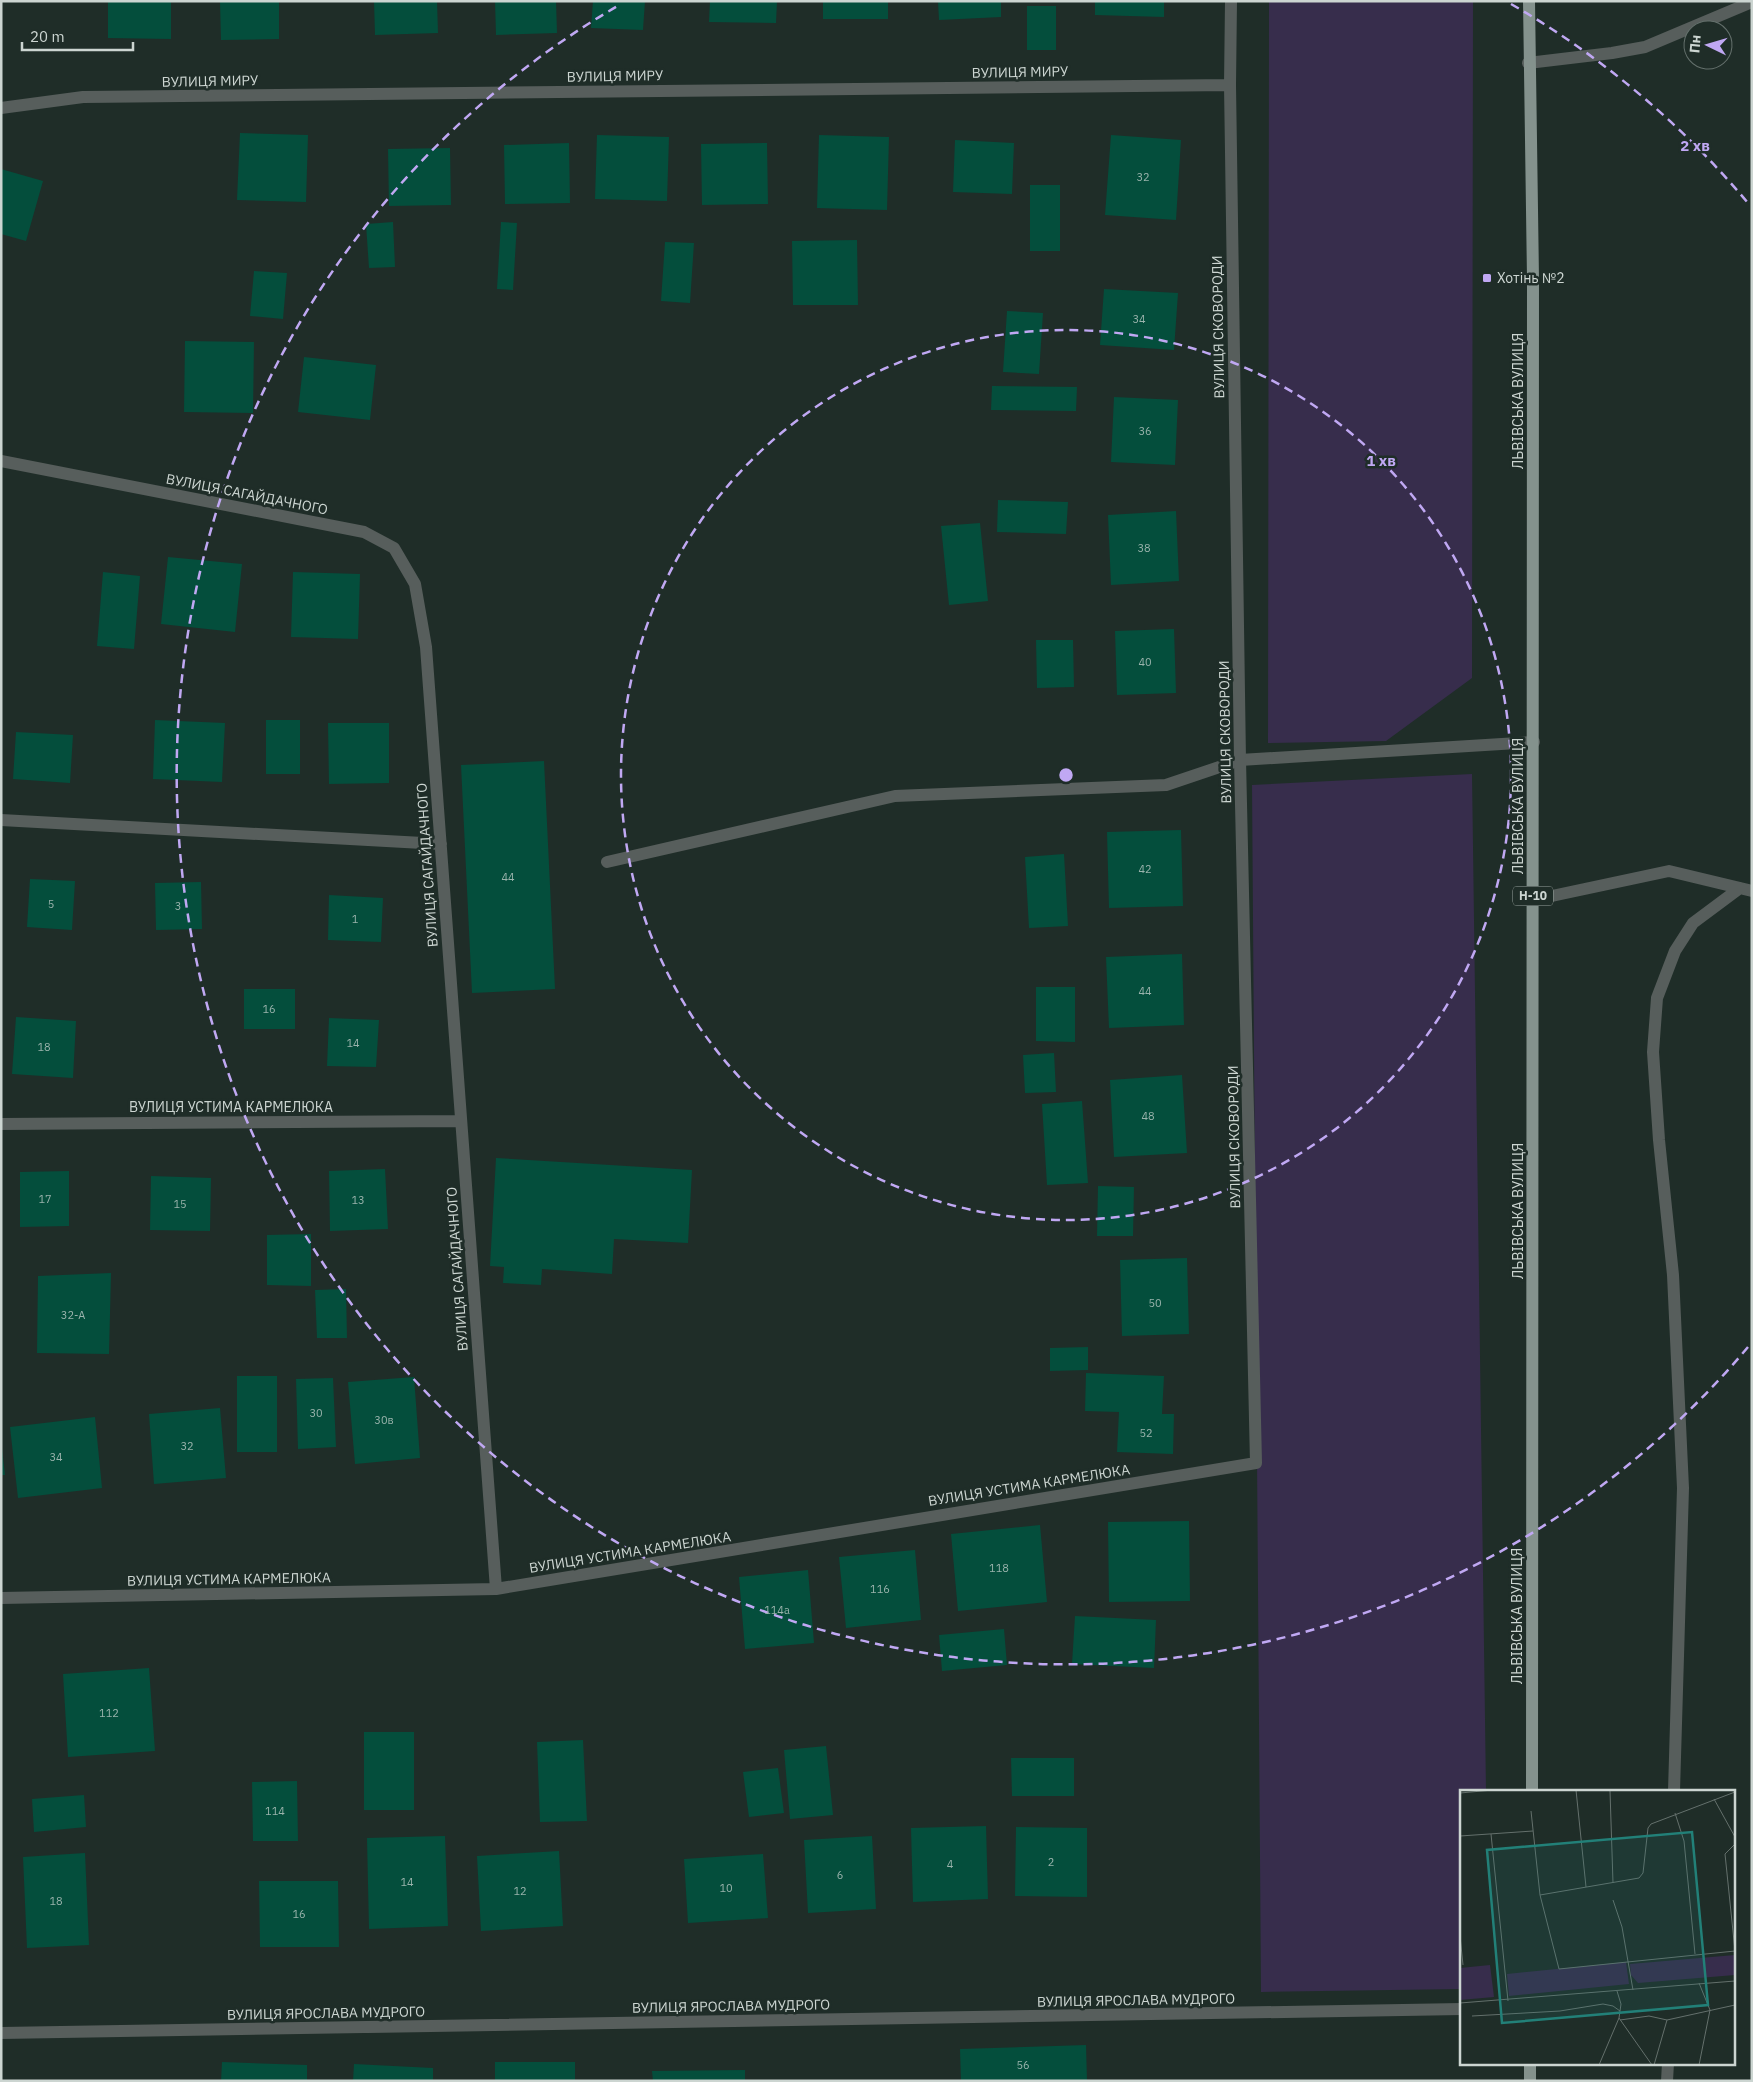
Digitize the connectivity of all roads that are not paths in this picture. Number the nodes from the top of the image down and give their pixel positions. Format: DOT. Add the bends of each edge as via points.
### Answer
graph roads {
  1 [pos="1231,1"];
  2 [pos="1529,1"];
  3 [pos="1752,2"];
  4 [pos="1528,63"];
  5 [pos="1230,85"];
  6 [pos="1,108"];
  7 [pos="1,461"];
  8 [pos="1534,742"];
  9 [pos="1240,760"];
  10 [pos="1,820"];
  11 [pos="441,844"];
  12 [pos="607,862"];
  13 [pos="1746,890"];
  14 [pos="1533,900"];
  15 [pos="461,1121"];
  16 [pos="1,1124"];
  17 [pos="1256,1463"];
  18 [pos="496,1589"];
  19 [pos="1,1598"];
  20 [pos="1532,1790"];
  21 [pos="1674,1790"];
  22 [pos="1460,2009"];
  23 [pos="1,2033"];
  24 [pos="1530,2064"];
  25 [pos="1668,2064"];
  26 [pos="1530,2081"];
  27 [pos="1667,2081"];
  1 -- 5 [label="street, ВУЛИЦЯ СКОВОРОДИ"];
  2 -- 4 [label="main road, ЛЬВІВСЬКА ВУЛИЦЯ / Н-10"];
  3 -- 4 [label="street" via="1645,47"];
  4 -- 8 [label="main road, ЛЬВІВСЬКА ВУЛИЦЯ / Н-10" via="1533,279"];
  5 -- 6 [label="street, ВУЛИЦЯ МИРУ" via="83,97"];
  5 -- 9 [label="street, ВУЛИЦЯ СКОВОРОДИ"];
  7 -- 11 [label="street, ВУЛИЦЯ САГАЙДАЧНОГО" via="364,532 394,548 415,584 426,647"];
  8 -- 9 [label="street"];
  8 -- 14 [label="main road, ЛЬВІВСЬКА ВУЛИЦЯ / Н-10"];
  9 -- 12 [label="street" via="1166,785 896,796"];
  9 -- 17 [label="street, ВУЛИЦЯ СКОВОРОДИ"];
  10 -- 11 [label="street"];
  11 -- 15 [label="street, ВУЛИЦЯ САГАЙДАЧНОГО"];
  13 -- 14 [label="street" via="1669,871"];
  13 -- 21 [label="street" via="1693,923 1675,951 1657,998 1654,1043 1659,1140 1673,1275 1683,1488"];
  14 -- 20 [label="main road, ЛЬВІВСЬКА ВУЛИЦЯ / Н-10"];
  15 -- 16 [label="street, ВУЛИЦЯ УСТИМА КАРМЕЛЮКА"];
  15 -- 18 [label="street, ВУЛИЦЯ САГАЙДАЧНОГО"];
  17 -- 18 [label="street, ВУЛИЦЯ УСТИМА КАРМЕЛЮКА"];
  18 -- 19 [label="street, ВУЛИЦЯ УСТИМА КАРМЕЛЮКА"];
  22 -- 23 [label="street, ВУЛИЦЯ ЯРОСЛАВА МУДРОГО"];
  24 -- 26 [label="main road"];
  25 -- 27 [label="street"];
}
